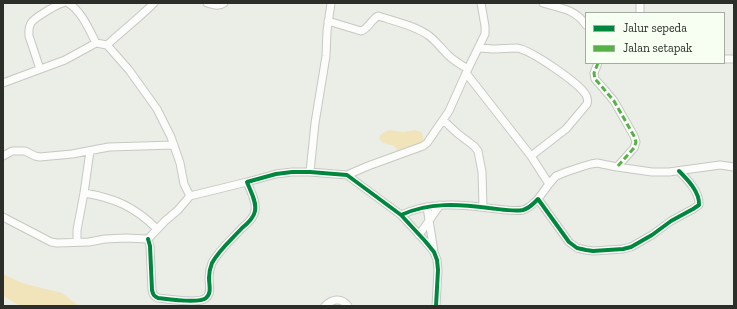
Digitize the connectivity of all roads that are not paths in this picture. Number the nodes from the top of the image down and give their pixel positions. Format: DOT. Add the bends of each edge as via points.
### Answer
graph roads {
  1 [pos="63,3"];
  2 [pos="68,3"];
  3 [pos="154,3"];
  4 [pos="207,3"];
  5 [pos="224,3"];
  6 [pos="331,3"];
  7 [pos="481,3"];
  8 [pos="543,3"];
  9 [pos="328,21"];
  10 [pos="585,24"];
  11 [pos="96,43"];
  12 [pos="107,45"];
  13 [pos="479,48"];
  14 [pos="598,64"];
  15 [pos="40,69"];
  16 [pos="467,71"];
  17 [pos="3,83"];
  18 [pos="443,120"];
  19 [pos="174,145"];
  20 [pos="90,151"];
  21 [pos="3,156"];
  22 [pos="531,156"];
  23 [pos="617,167"];
  24 [pos="734,168"];
  25 [pos="679,171"];
  26 [pos="310,172"];
  27 [pos="347,175"];
  28 [pos="247,182"];
  29 [pos="549,184"];
  30 [pos="84,193"];
  31 [pos="190,196"];
  32 [pos="538,199"];
  33 [pos="440,205"];
  34 [pos="427,207"];
  35 [pos="483,207"];
  36 [pos="401,216"];
  37 [pos="3,217"];
  38 [pos="429,221"];
  39 [pos="157,229"];
  40 [pos="419,235"];
  41 [pos="148,239"];
  42 [pos="77,242"];
  43 [pos="434,252"];
  44 [pos="325,306"];
  45 [pos="348,306"];
  46 [pos="436,306"];
  1 -- 15 [label="street" via="32,21 28,30"];
  2 -- 11 [label="street" via="78,12"];
  3 -- 12 [label="street"];
  4 -- 5 [label="street" via="214,6"];
  6 -- 9 [label="street"];
  7 -- 13 [label="street" via="485,34"];
  8 -- 10 [label="street" via="573,13"];
  9 -- 16 [label="street" via="361,32 378,16 402,23 427,34"];
  9 -- 26 [label="street" via="326,56"];
  11 -- 12 [label="street"];
  11 -- 15 [label="street" via="65,60"];
  12 -- 19 [label="street" via="157,109"];
  13 -- 16 [label="street"];
  13 -- 22 [label="street" via="517,48 530,52 569,78 586,95 587,104 575,119 558,136"];
  14 -- 23 [label="street" via="594,73 595,79 614,101 636,142 634,148"];
  15 -- 17 [label="street"];
  16 -- 18 [label="street"];
  16 -- 22 [label="street"];
  18 -- 27 [label="street" via="423,146"];
  18 -- 35 [label="street" via="478,151 482,172"];
  19 -- 20 [label="street" via="109,147"];
  19 -- 31 [label="street" via="184,184"];
  20 -- 21 [label="street" via="40,157 20,150"];
  20 -- 30 [label="street"];
  22 -- 29 [label="street"];
  23 -- 25 [label="street" via="652,172"];
  23 -- 29 [label="street" via="598,164 584,166 556,176"];
  24 -- 25 [label="street" via="716,166"];
  25 -- 32 [label="street" via="698,197 698,205 631,247 623,249 593,251 574,246"];
  26 -- 27 [label="street"];
  26 -- 28 [label="street" via="276,174"];
  27 -- 36 [label="street"];
  28 -- 31 [label="street"];
  28 -- 41 [label="street" via="254,199 255,211 214,260 210,271 210,293 204,300 158,298 152,294"];
  29 -- 32 [label="street"];
  30 -- 39 [label="street" via="124,204 142,215"];
  30 -- 42 [label="street"];
  31 -- 39 [label="street"];
  32 -- 35 [label="street" via="523,210"];
  33 -- 34 [label="street"];
  33 -- 35 [label="street"];
  33 -- 38 [label="street"];
  34 -- 36 [label="street"];
  34 -- 38 [label="street"];
  36 -- 40 [label="street"];
  37 -- 42 [label="street" via="51,242"];
  38 -- 40 [label="street"];
  38 -- 43 [label="street"];
  39 -- 41 [label="street"];
  40 -- 43 [label="street"];
  41 -- 42 [label="street" via="105,238"];
  43 -- 46 [label="street" via="438,270"];
  44 -- 45 [label="street" via="336,299"];
}
